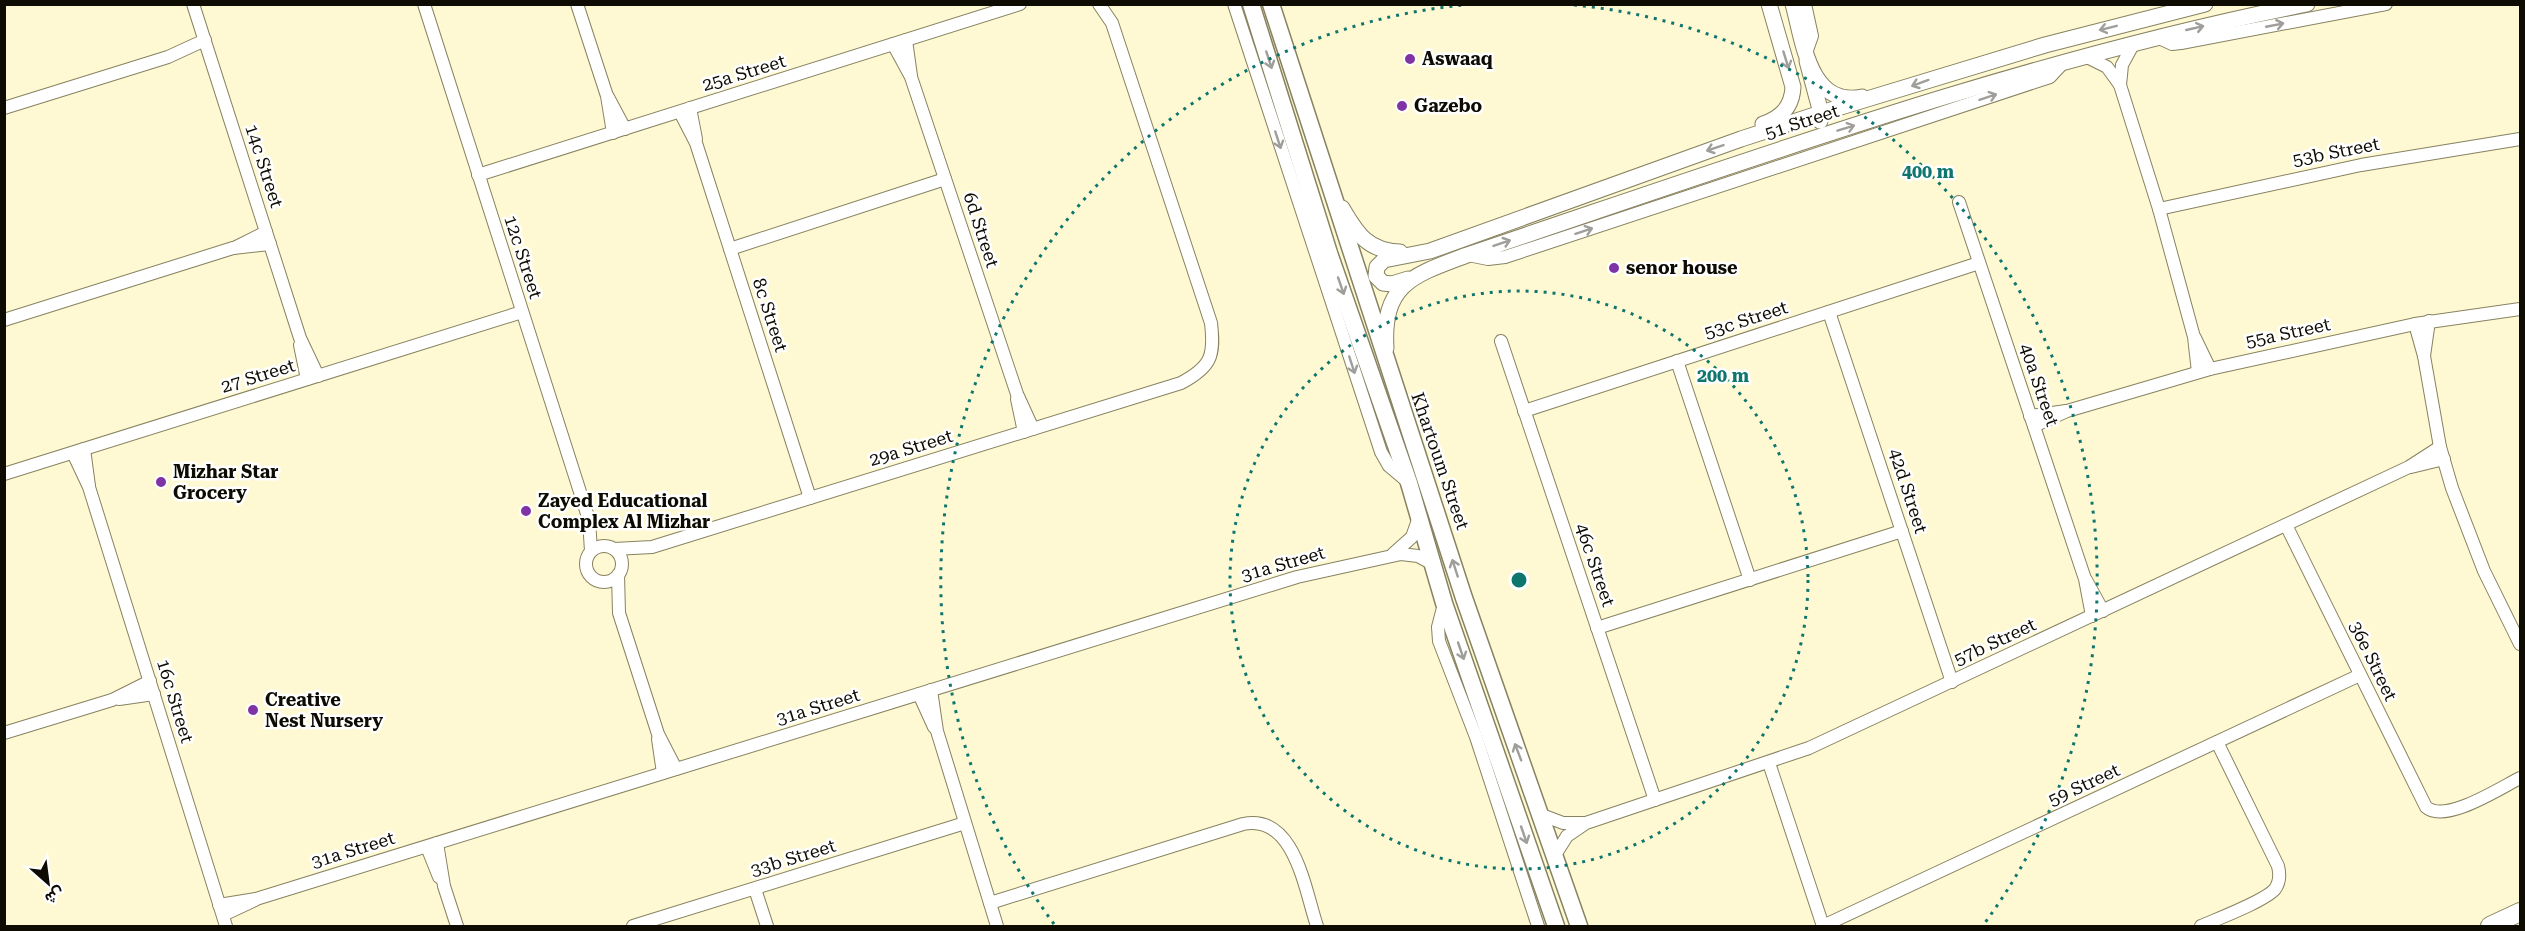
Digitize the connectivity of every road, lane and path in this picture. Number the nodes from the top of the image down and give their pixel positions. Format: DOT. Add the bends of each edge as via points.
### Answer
graph roads {
  1 [pos="193,4"];
  2 [pos="424,4"];
  3 [pos="577,4"];
  4 [pos="1020,4"];
  5 [pos="1099,4"];
  6 [pos="1108,4"];
  7 [pos="1234,4"];
  8 [pos="1251,4"];
  9 [pos="1271,4"];
  10 [pos="1771,4"];
  11 [pos="2205,4"];
  12 [pos="2307,4"];
  13 [pos="2386,4"];
  14 [pos="1798,9"];
  15 [pos="987,10"];
  16 [pos="1112,23"];
  17 [pos="2157,37"];
  18 [pos="906,40"];
  19 [pos="2134,43"];
  20 [pos="893,44"];
  21 [pos="206,45"];
  22 [pos="2084,56"];
  23 [pos="1806,57"];
  24 [pos="2064,62"];
  25 [pos="911,77"];
  26 [pos="2120,85"];
  27 [pos="1879,98"];
  28 [pos="4,108"];
  29 [pos="685,110"];
  30 [pos="1821,113"];
  31 [pos="619,131"];
  32 [pos="1742,139"];
  33 [pos="2520,139"];
  34 [pos="478,175"];
  35 [pos="1703,176"];
  36 [pos="945,179"];
  37 [pos="1332,192"];
  38 [pos="1959,202"];
  39 [pos="2159,209"];
  40 [pos="266,232"];
  41 [pos="270,244"];
  42 [pos="233,248"];
  43 [pos="730,249"];
  44 [pos="1430,251"];
  45 [pos="1467,255"];
  46 [pos="1979,263"];
  47 [pos="1408,279"];
  48 [pos="2520,309"];
  49 [pos="522,312"];
  50 [pos="1829,312"];
  51 [pos="4,320"];
  52 [pos="2429,321"];
  53 [pos="2415,324"];
  54 [pos="1501,341"];
  55 [pos="2424,356"];
  56 [pos="1677,361"];
  57 [pos="1388,366"];
  58 [pos="2204,370"];
  59 [pos="313,378"];
  60 [pos="1385,411"];
  61 [pos="1524,411"];
  62 [pos="2032,421"];
  63 [pos="1028,430"];
  64 [pos="78,451"];
  65 [pos="2442,453"];
  66 [pos="4,474"];
  67 [pos="1409,483"];
  68 [pos="810,498"];
  69 [pos="1439,517"];
  70 [pos="589,520"];
  71 [pos="1418,520"];
  72 [pos="2286,525"];
  73 [pos="1902,531"];
  74 [pos="652,547"];
  75 [pos="612,548"];
  76 [pos="591,551"];
  77 [pos="1392,555"];
  78 [pos="1431,563"];
  79 [pos="619,571"];
  80 [pos="1750,579"];
  81 [pos="599,581"];
  82 [pos="1444,603"];
  83 [pos="619,613"];
  84 [pos="2098,613"];
  85 [pos="1597,628"];
  86 [pos="2520,644"];
  87 [pos="2360,675"];
  88 [pos="1952,682"];
  89 [pos="152,688"];
  90 [pos="925,692"];
  91 [pos="4,734"];
  92 [pos="658,734"];
  93 [pos="2217,742"];
  94 [pos="1769,764"];
  95 [pos="676,769"];
  96 [pos="663,773"];
  97 [pos="2520,778"];
  98 [pos="1655,800"];
  99 [pos="1542,814"];
  100 [pos="965,823"];
  101 [pos="1586,823"];
  102 [pos="432,845"];
  103 [pos="1555,855"];
  104 [pos="755,889"];
  105 [pos="990,903"];
  106 [pos="2520,912"];
  107 [pos="223,916"];
  108 [pos="635,926"];
  109 [pos="457,927"];
  110 [pos="767,927"];
  111 [pos="997,927"];
  112 [pos="1317,927"];
  113 [pos="1538,927"];
  114 [pos="1556,927"];
  115 [pos="1579,927"];
  116 [pos="1823,927"];
  117 [pos="2201,927"];
  118 [pos="2490,927"];
  1 -- 21 [label="street, 14c Street"];
  2 -- 34 [label="street, 12c Street"];
  3 -- 31 [label="street"];
  4 -- 15 [label="street, 25a Street"];
  5 -- 16 [label="street"];
  6 -- 16 [label="street"];
  7 -- 67 [label="street, one-way" via="1381,452 1389,466"];
  8 -- 60 [label="main road, Khartoum Street, one-way" via="1329,253"];
  9 -- 37 [label="main road, Khartoum Street"];
  10 -- 14 [label="street" via="1781,22 1788,24"];
  10 -- 32 [label="street, one-way" via="1793,94 1783,113 1753,128"];
  11 -- 27 [label="street, 51 Street, one-way" via="2045,45"];
  17 -- 12 [label="street, 51 Street, one-way"];
  17 -- 13 [label="street, one-way" via="2181,44"];
  14 -- 23 [label="street"];
  15 -- 18 [label="street, 25a Street"];
  16 -- 63 [label="street, 29a Street" via="1219,339 1204,376"];
  17 -- 19 [label="street, 51 Street"];
  18 -- 20 [label="street, 25a Street"];
  18 -- 25 [label="street, 6d Street"];
  19 -- 22 [label="street, 51 Street"];
  19 -- 26 [label="street" via="2122,65"];
  20 -- 25 [label="street, 6d Street"];
  20 -- 29 [label="street, 25a Street"];
  21 -- 28 [label="street"];
  21 -- 40 [label="street, 14c Street"];
  22 -- 24 [label="street, 51 Street"];
  22 -- 26 [label="street" via="2107,67"];
  23 -- 27 [label="street" via="1821,85 1836,96"];
  23 -- 30 [label="street"];
  35 -- 24 [label="street, 51 Street, one-way" via="1812,138"];
  45 -- 24 [label="street, one-way" via="1505,257 2050,77"];
  25 -- 36 [label="street, 6d Street"];
  26 -- 39 [label="street"];
  27 -- 30 [label="street, 51 Street"];
  29 -- 31 [label="street, 25a Street"];
  29 -- 43 [label="street, 8c Street"];
  30 -- 32 [label="street, 51 Street"];
  30 -- 35 [label="street" via="1812,130 1720,160"];
  31 -- 34 [label="street, 25a Street"];
  32 -- 44 [label="street, 51 Street, one-way"];
  33 -- 39 [label="street, 53b Street" via="2361,165"];
  34 -- 49 [label="street, 12c Street"];
  45 -- 35 [label="street, 51 Street, one-way"];
  36 -- 43 [label="street"];
  36 -- 63 [label="street, 6d Street" via="1017,394 1018,414"];
  37 -- 44 [label="street, 51 Street" via="1358,235 1370,245 1389,252"];
  37 -- 57 [label="main road, Khartoum Street"];
  38 -- 46 [label="street, 40a Street"];
  39 -- 58 [label="street"];
  40 -- 41 [label="street, 14c Street"];
  40 -- 42 [label="street"];
  41 -- 42 [label="street"];
  41 -- 59 [label="street, 14c Street"];
  42 -- 51 [label="street"];
  43 -- 68 [label="street, 8c Street"];
  44 -- 47 [label="street" via="1384,260 1377,267 1376,276 1383,283"];
  45 -- 47 [label="street, 51 Street"];
  46 -- 50 [label="street, 53c Street"];
  46 -- 62 [label="street, 40a Street"];
  47 -- 57 [label="street" via="1390,302 1387,314"];
  48 -- 52 [label="street, 55a Street"];
  49 -- 59 [label="street, 27 Street"];
  49 -- 70 [label="street, 12c Street"];
  50 -- 56 [label="street, 53c Street"];
  50 -- 73 [label="street, 42d Street"];
  52 -- 53 [label="street, 55a Street"];
  52 -- 55 [label="street"];
  53 -- 55 [label="street"];
  53 -- 58 [label="street, 55a Street"];
  54 -- 61 [label="street, 46c Street"];
  55 -- 65 [label="street"];
  56 -- 61 [label="street, 53c Street"];
  56 -- 80 [label="street"];
  57 -- 69 [label="main road, Khartoum Street"];
  58 -- 62 [label="street, 55a Street"];
  59 -- 64 [label="street, 27 Street"];
  60 -- 67 [label="main road, Khartoum Street"];
  60 -- 69 [label="main road" via="1407,452 1424,514"];
  61 -- 85 [label="street, 46c Street"];
  62 -- 84 [label="street, 40a Street"];
  63 -- 68 [label="street, 29a Street"];
  64 -- 66 [label="street, 27 Street"];
  64 -- 89 [label="street, 16c Street"];
  65 -- 72 [label="street, 57b Street"];
  65 -- 86 [label="street" via="2473,544"];
  67 -- 71 [label="main road, Khartoum Street"];
  68 -- 74 [label="street, 29a Street"];
  99 -- 69 [label="main road, Khartoum Street, one-way"];
  70 -- 75 [label="street, 12c Street"];
  70 -- 76 [label="street, 12c Street"];
  71 -- 77 [label="street" via="1412,537"];
  71 -- 78 [label="main road, Khartoum Street"];
  72 -- 84 [label="street, 57b Street"];
  72 -- 87 [label="street, 36e Street"];
  73 -- 80 [label="street"];
  73 -- 88 [label="street, 42d Street"];
  74 -- 75 [label="street, 29a Street"];
  74 -- 79 [label="street, 29a Street"];
  75 -- 76 [label="street" via="599,546"];
  75 -- 79 [label="street" via="620,557"];
  76 -- 81 [label="street" via="586,560 587,572"];
  77 -- 78 [label="street, 31a Street" via="1409,554"];
  77 -- 90 [label="street, 31a Street" via="1297,577"];
  78 -- 82 [label="main road, Khartoum Street"];
  79 -- 81 [label="street" via="609,581"];
  79 -- 83 [label="street"];
  80 -- 85 [label="street"];
  81 -- 83 [label="street"];
  82 -- 113 [label="street" via="1439,640 1476,737"];
  82 -- 114 [label="main road, Khartoum Street, one-way"];
  83 -- 92 [label="street"];
  84 -- 88 [label="street, 57b Street"];
  85 -- 98 [label="street, 46c Street"];
  87 -- 93 [label="street, 59 Street"];
  87 -- 97 [label="street, 36e Street" via="2420,800 2430,811 2450,812"];
  88 -- 94 [label="street, 57b Street"];
  89 -- 91 [label="street"];
  89 -- 107 [label="street, 16c Street"];
  90 -- 95 [label="street, 31a Street"];
  90 -- 100 [label="street"];
  92 -- 95 [label="street"];
  92 -- 96 [label="street"];
  93 -- 116 [label="street, 59 Street"];
  93 -- 117 [label="street" via="2278,866 2279,876 2271,893"];
  94 -- 98 [label="street, 57b Street"];
  94 -- 116 [label="street"];
  95 -- 96 [label="street, 31a Street"];
  96 -- 102 [label="street, 31a Street"];
  98 -- 101 [label="street, 57b Street"];
  99 -- 101 [label="street, 57b Street" via="1563,823"];
  99 -- 103 [label="main road, Khartoum Street"];
  100 -- 104 [label="street, 33b Street"];
  100 -- 105 [label="street"];
  101 -- 103 [label="street, 57b Street" via="1567,836"];
  102 -- 107 [label="street, 31a Street" via="256,899"];
  102 -- 109 [label="street"];
  103 -- 115 [label="main road, Khartoum Street"];
  104 -- 108 [label="street, 33b Street"];
  104 -- 110 [label="street"];
  105 -- 111 [label="street"];
  105 -- 112 [label="street" via="1252,822 1268,825 1290,845"];
  106 -- 118 [label="main road"];
}
